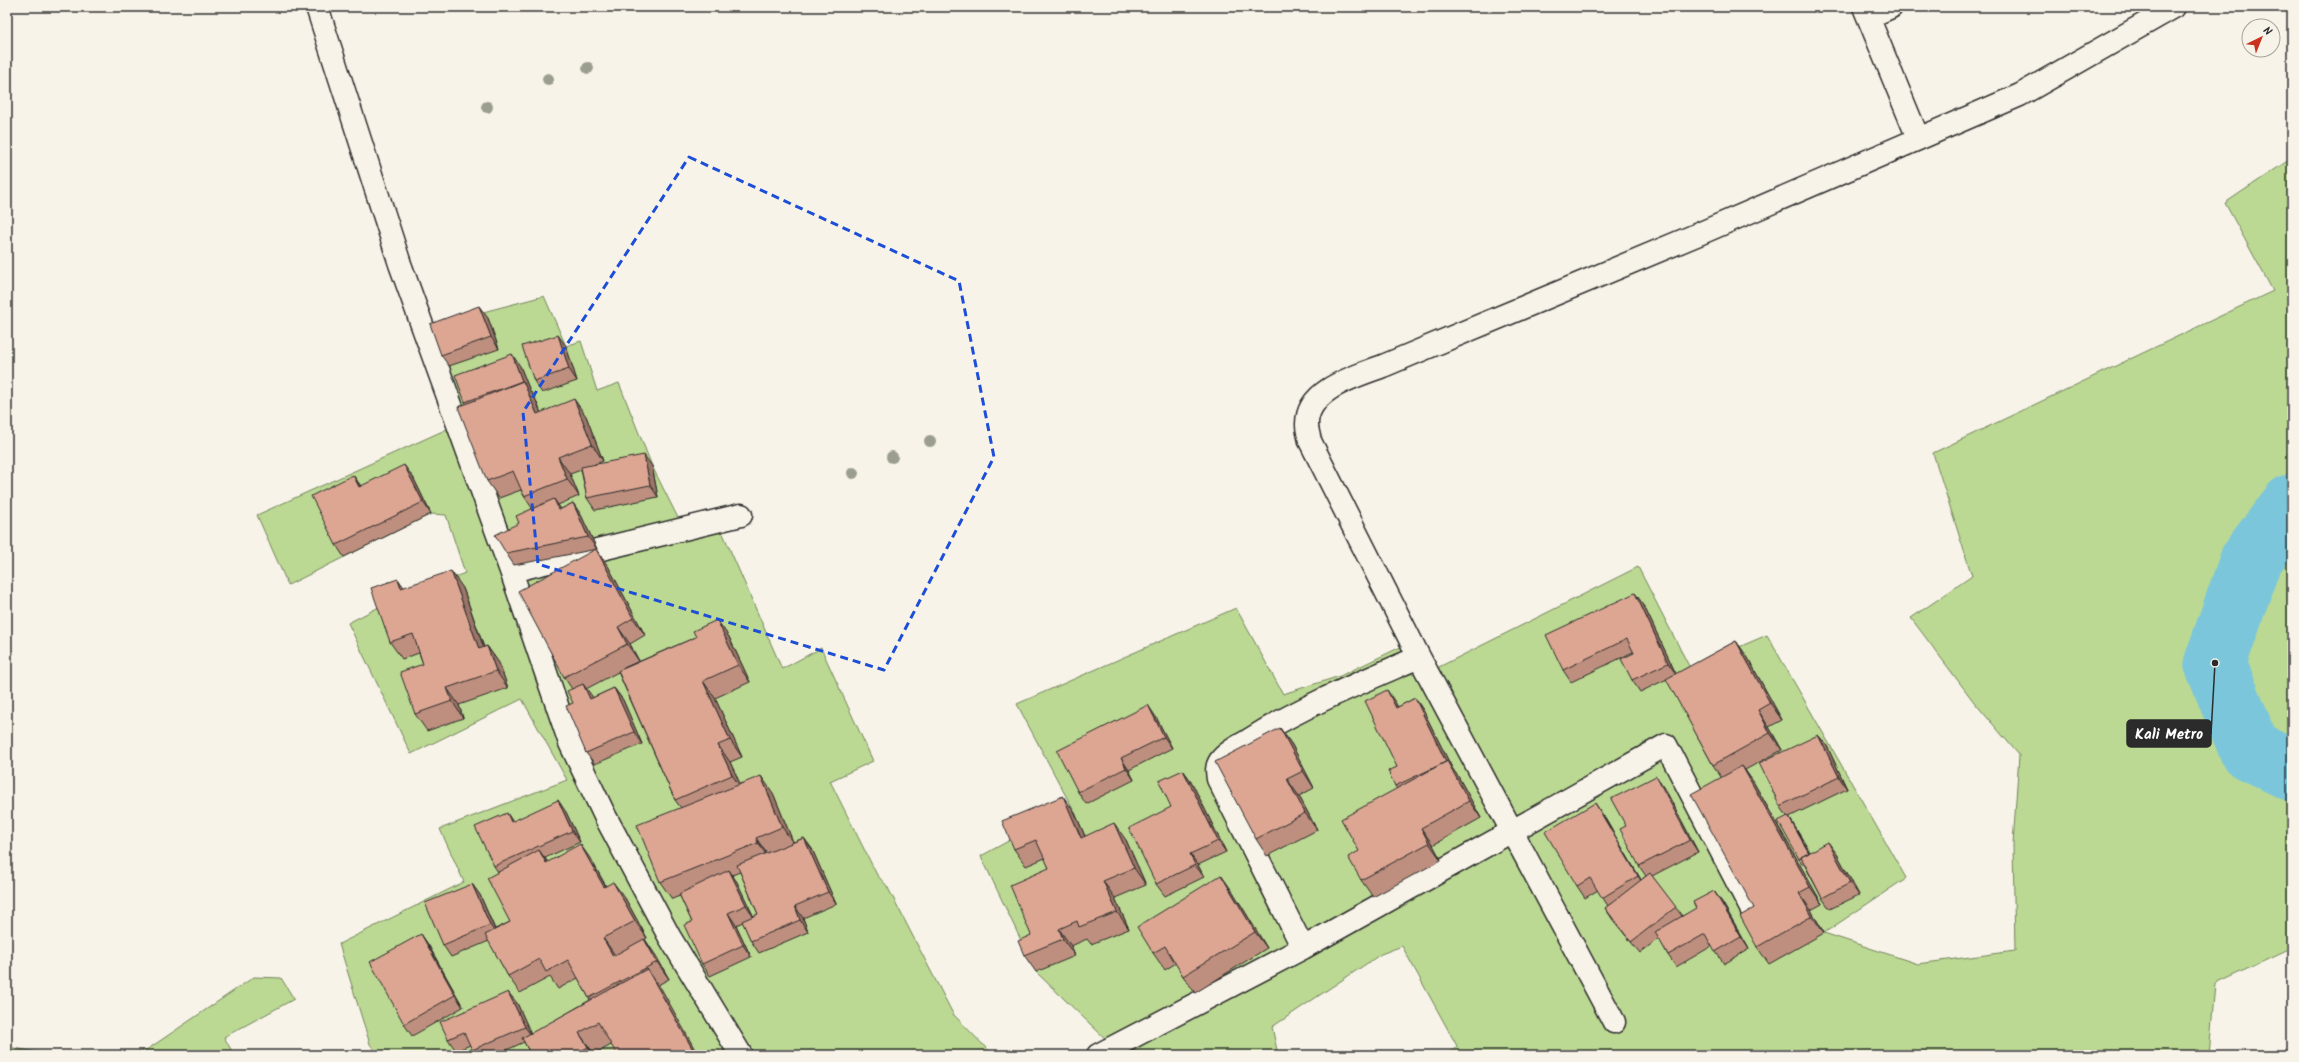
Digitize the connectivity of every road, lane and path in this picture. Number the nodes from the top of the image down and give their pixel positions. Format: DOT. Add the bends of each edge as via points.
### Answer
graph roads {
  1 [pos="317,7"];
  2 [pos="1891,7"];
  3 [pos="2174,7"];
  4 [pos="1866,12"];
  5 [pos="1918,138"];
  6 [pos="741,515"];
  7 [pos="512,571"];
  8 [pos="1420,657"];
  9 [pos="1512,829"];
  10 [pos="1758,922"];
  11 [pos="1303,948"];
  12 [pos="1614,1022"];
  13 [pos="741,1055"];
  14 [pos="1098,1055"];
  1 -- 7 [label="street" via="400,264"];
  2 -- 4 [label="street"];
  3 -- 5 [label="street" via="2020,95"];
  4 -- 5 [label="street"];
  5 -- 8 [label="street" via="1701,233 1349,379 1322,395 1313,404 1307,425 1310,441"];
  6 -- 7 [label="street"];
  7 -- 13 [label="street" via="574,749 605,816 669,936"];
  8 -- 9 [label="street"];
  8 -- 11 [label="street" via="1329,696 1279,722 1230,752 1216,769 1218,779"];
  9 -- 10 [label="street" via="1666,745"];
  9 -- 11 [label="street"];
  9 -- 12 [label="street"];
  11 -- 14 [label="street"];
}
